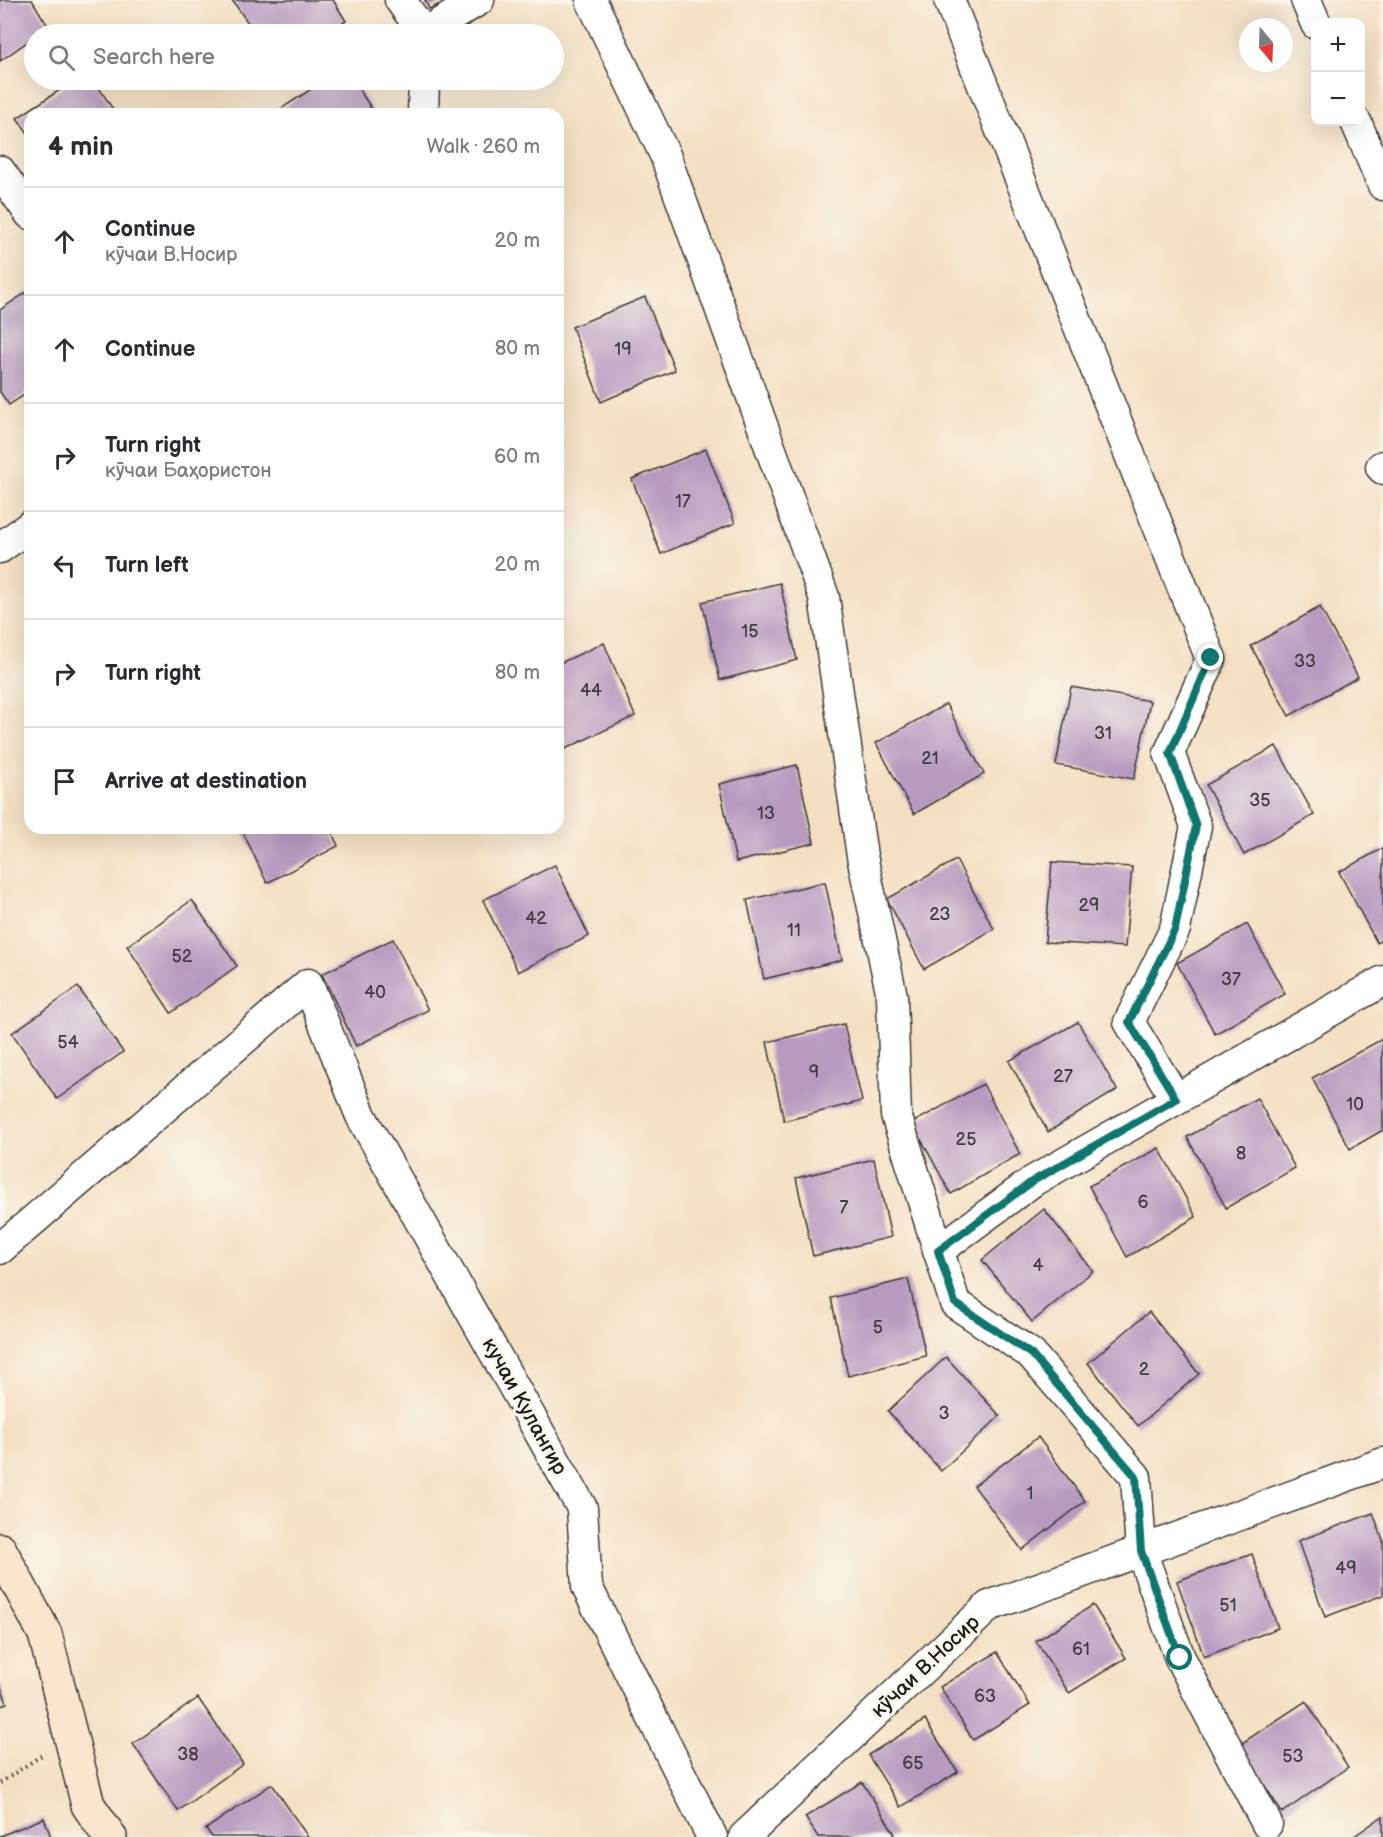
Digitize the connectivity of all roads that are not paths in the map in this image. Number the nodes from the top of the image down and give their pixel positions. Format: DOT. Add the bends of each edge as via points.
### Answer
graph roads {
  1 [pos="400,0"];
  2 [pos="480,0"];
  3 [pos="591,0"];
  4 [pos="949,0"];
  5 [pos="1306,0"];
  6 [pos="1314,18"];
  7 [pos="417,24"];
  8 [pos="440,24"];
  9 [pos="424,90"];
  10 [pos="423,108"];
  11 [pos="1358,126"];
  12 [pos="0,171"];
  13 [pos="1383,185"];
  14 [pos="24,205"];
  15 [pos="24,530"];
  16 [pos="0,548"];
  17 [pos="1383,981"];
  18 [pos="1176,1099"];
  19 [pos="0,1249"];
  20 [pos="938,1251"];
  21 [pos="1383,1463"];
  22 [pos="0,1550"];
  23 [pos="1141,1551"];
  24 [pos="1267,1824"];
  25 [pos="110,1837"];
  26 [pos="712,1837"];
  27 [pos="744,1837"];
  1 -- 7 [label="street"];
  2 -- 8 [label="street"];
  3 -- 20 [label="street" via="665,155 824,597 862,856 892,996 896,1115"];
  4 -- 18 [label="street" via="1211,658 1170,753 1196,826 1175,929 1129,1022"];
  5 -- 6 [label="street"];
  9 -- 10 [label="street"];
  11 -- 13 [label="street"];
  12 -- 14 [label="street"];
  15 -- 16 [label="street"];
  17 -- 18 [label="street"];
  18 -- 20 [label="street" via="1033,1181"];
  19 -- 26 [label="street, кучаи Кулангир" via="308,984 361,1116 582,1508 587,1587"];
  20 -- 23 [label="street" via="955,1303 1031,1354 1136,1477"];
  21 -- 23 [label="street, кӯчаи В.Носир"];
  22 -- 25 [label="street" via="45,1634 88,1804"];
  23 -- 24 [label="street" via="1180,1658"];
  23 -- 27 [label="street, кӯчаи В.Носир" via="989,1606"];
}
